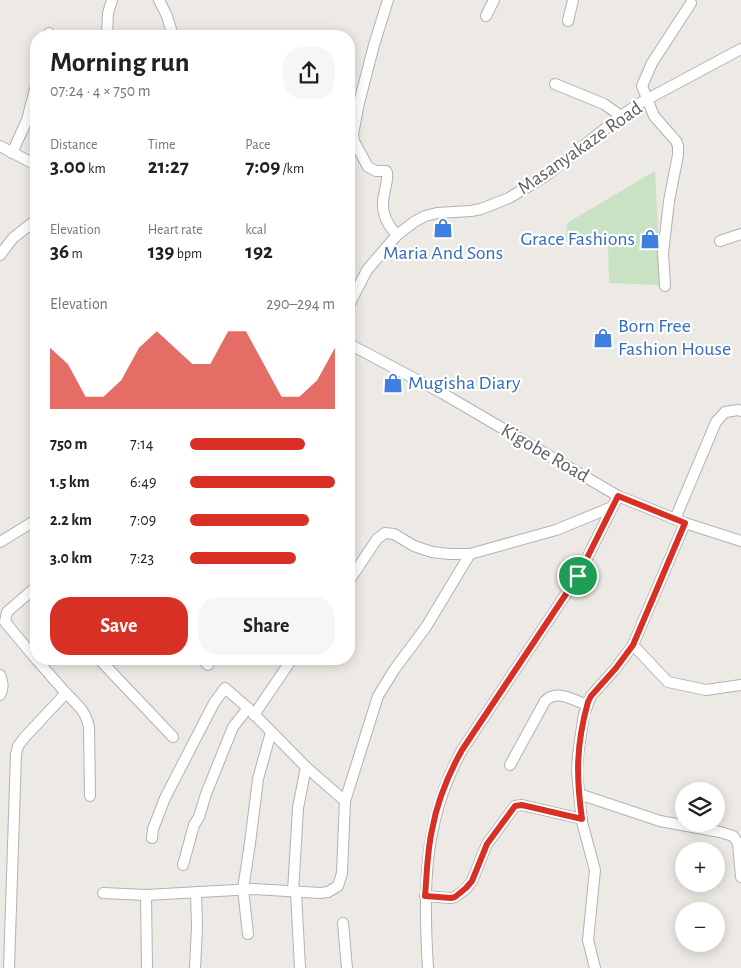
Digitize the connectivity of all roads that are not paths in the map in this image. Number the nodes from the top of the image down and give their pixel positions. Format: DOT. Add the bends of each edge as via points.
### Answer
graph roads {
  1 [pos="112,0"];
  2 [pos="160,0"];
  3 [pos="388,0"];
  4 [pos="494,0"];
  5 [pos="573,0"];
  6 [pos="691,3"];
  7 [pos="486,16"];
  8 [pos="568,22"];
  9 [pos="107,30"];
  10 [pos="171,30"];
  11 [pos="741,49"];
  12 [pos="555,84"];
  13 [pos="648,99"];
  14 [pos="30,108"];
  15 [pos="621,116"];
  16 [pos="355,122"];
  17 [pos="0,146"];
  18 [pos="355,147"];
  19 [pos="12,152"];
  20 [pos="30,162"];
  21 [pos="30,224"];
  22 [pos="741,234"];
  23 [pos="397,235"];
  24 [pos="720,241"];
  25 [pos="0,255"];
  26 [pos="665,286"];
  27 [pos="355,293"];
  28 [pos="355,350"];
  29 [pos="741,411"];
  30 [pos="618,496"];
  31 [pos="612,507"];
  32 [pos="680,521"];
  33 [pos="30,524"];
  34 [pos="741,541"];
  35 [pos="0,542"];
  36 [pos="470,554"];
  37 [pos="355,572"];
  38 [pos="30,594"];
  39 [pos="633,645"];
  40 [pos="30,652"];
  41 [pos="41,665"];
  42 [pos="105,665"];
  43 [pos="287,665"];
  44 [pos="0,675"];
  45 [pos="741,685"];
  46 [pos="66,694"];
  47 [pos="0,695"];
  48 [pos="587,705"];
  49 [pos="251,711"];
  50 [pos="271,732"];
  51 [pos="173,737"];
  52 [pos="510,765"];
  53 [pos="306,766"];
  54 [pos="579,794"];
  55 [pos="90,796"];
  56 [pos="345,802"];
  57 [pos="582,819"];
  58 [pos="737,833"];
  59 [pos="152,838"];
  60 [pos="183,865"];
  61 [pos="741,878"];
  62 [pos="243,889"];
  63 [pos="196,892"];
  64 [pos="295,892"];
  65 [pos="103,893"];
  66 [pos="146,895"];
  67 [pos="425,896"];
  68 [pos="343,923"];
  69 [pos="248,934"];
  70 [pos="0,937"];
  71 [pos="10,940"];
  72 [pos="9,968"];
  73 [pos="147,968"];
  74 [pos="195,968"];
  75 [pos="300,968"];
  76 [pos="347,968"];
  77 [pos="428,968"];
  78 [pos="594,968"];
  1 -- 9 [label="street"];
  2 -- 10 [label="street"];
  3 -- 16 [label="street"];
  4 -- 7 [label="street"];
  5 -- 8 [label="street"];
  6 -- 13 [label="street, Masanyakaze Road" via="649,70 642,86"];
  11 -- 13 [label="street, Masanyakaze Road"];
  12 -- 15 [label="street" via="604,104"];
  13 -- 15 [label="street, Masanyakaze Road"];
  13 -- 26 [label="street, Masanyakaze Road" via="654,116 678,146 663,253"];
  14 -- 19 [label="street"];
  15 -- 23 [label="street, Masanyakaze Road" via="547,175 509,198 476,210 425,216"];
  17 -- 19 [label="street"];
  18 -- 23 [label="street" via="368,167 388,174 383,213"];
  19 -- 20 [label="street"];
  21 -- 25 [label="street" via="12,238"];
  22 -- 24 [label="street"];
  23 -- 27 [label="street, Masanyakaze Road" via="367,270"];
  28 -- 30 [label="street, Kigobe Road" via="442,393"];
  29 -- 32 [label="street" via="725,412 716,422"];
  30 -- 31 [label="street"];
  30 -- 32 [label="street, Kigobe Road"];
  31 -- 36 [label="street" via="556,530"];
  31 -- 67 [label="street" via="578,576 452,768 436,810"];
  32 -- 34 [label="street, Kigobe Road"];
  32 -- 39 [label="street"];
  33 -- 35 [label="street"];
  36 -- 37 [label="street" via="432,552 385,533"];
  36 -- 56 [label="street" via="430,621 378,696"];
  38 -- 40 [label="street" via="7,612 5,622"];
  39 -- 45 [label="street" via="668,682 706,690"];
  39 -- 48 [label="street"];
  41 -- 46 [label="street"];
  42 -- 51 [label="street"];
  43 -- 49 [label="street"];
  44 -- 47 [label="street" via="3,690"];
  46 -- 55 [label="street" via="87,717"];
  46 -- 71 [label="street" via="24,738 16,754"];
  48 -- 52 [label="street" via="558,694 549,697"];
  48 -- 54 [label="street" via="578,755"];
  49 -- 50 [label="street"];
  49 -- 59 [label="street" via="225,688 165,798"];
  49 -- 60 [label="street" via="233,727 194,825"];
  50 -- 53 [label="street"];
  50 -- 62 [label="street" via="258,779"];
  53 -- 56 [label="street"];
  53 -- 64 [label="street" via="298,808"];
  54 -- 57 [label="street"];
  54 -- 58 [label="street" via="660,821"];
  56 -- 64 [label="street" via="342,872 338,886 328,892"];
  57 -- 67 [label="street" via="515,806 487,844 466,888 451,898"];
  57 -- 78 [label="street" via="596,870 588,940"];
  58 -- 61 [label="street"];
  62 -- 63 [label="street"];
  62 -- 64 [label="street"];
  62 -- 69 [label="street"];
  63 -- 66 [label="street"];
  63 -- 74 [label="street"];
  64 -- 75 [label="street"];
  65 -- 66 [label="street"];
  66 -- 73 [label="street"];
  67 -- 77 [label="street"];
  68 -- 76 [label="street"];
  70 -- 71 [label="street"];
  71 -- 72 [label="street"];
}
